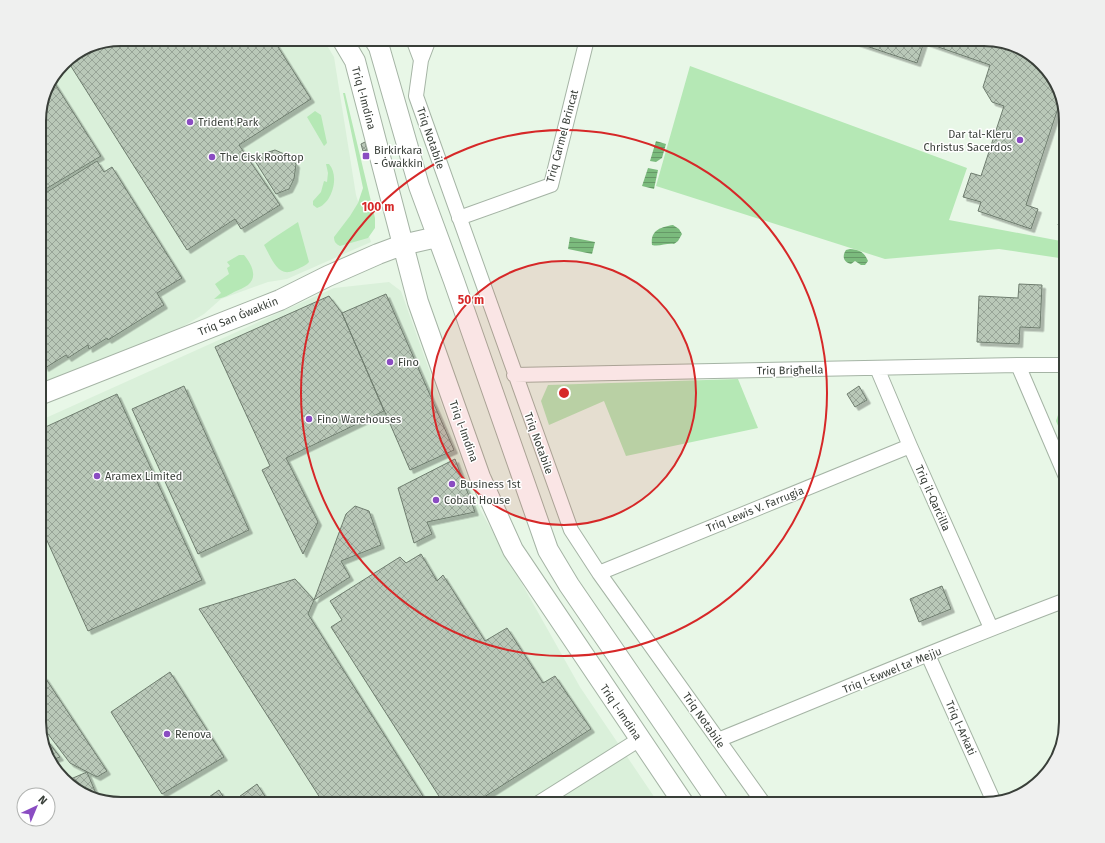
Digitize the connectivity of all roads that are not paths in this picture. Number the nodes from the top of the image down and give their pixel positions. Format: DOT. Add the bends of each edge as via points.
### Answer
graph roads {
  1 [pos="346,46"];
  2 [pos="378,46"];
  3 [pos="416,46"];
  4 [pos="426,46"];
  5 [pos="585,46"];
  6 [pos="421,60"];
  7 [pos="459,218"];
  8 [pos="437,237"];
  9 [pos="402,245"];
  10 [pos="1018,365"];
  11 [pos="1059,365"];
  12 [pos="877,368"];
  13 [pos="514,375"];
  14 [pos="46,392"];
  15 [pos="910,446"];
  16 [pos="1059,461"];
  17 [pos="599,573"];
  18 [pos="1059,603"];
  19 [pos="990,628"];
  20 [pos="928,655"];
  21 [pos="640,739"];
  22 [pos="718,740"];
  23 [pos="991,796"];
  24 [pos="548,797"];
  25 [pos="679,797"];
  26 [pos="713,797"];
  27 [pos="759,797"];
  1 -- 9 [label="main road, Triq l-Imdina" via="355,61"];
  2 -- 8 [label="main road" via="419,186"];
  3 -- 6 [label="street, Triq Notabile"];
  4 -- 6 [label="street"];
  5 -- 7 [label="street, Triq Carmel Brincat" via="551,186"];
  6 -- 7 [label="street, Triq Notabile" via="416,96"];
  7 -- 13 [label="street, Triq Notabile"];
  8 -- 9 [label="main road, Triq San Ġwakkin"];
  8 -- 26 [label="main road" via="548,550 569,585"];
  9 -- 14 [label="main road, Triq San Ġwakkin" via="328,276 280,300"];
  9 -- 21 [label="main road, Triq l-Imdina" via="418,302 480,477 513,550"];
  10 -- 11 [label="street, Triq Brigħella"];
  10 -- 12 [label="street, Triq Brigħella"];
  10 -- 16 [label="street"];
  12 -- 13 [label="street, Triq Brigħella"];
  12 -- 15 [label="street, Triq il-Qarċilla"];
  13 -- 17 [label="street, Triq Notabile" via="571,530"];
  15 -- 17 [label="street, Triq Lewis V. Farrugia"];
  15 -- 19 [label="street, Triq il-Qarċilla"];
  17 -- 22 [label="street, Triq Notabile"];
  18 -- 19 [label="street, Triq l-Ewwel ta' Mejju"];
  19 -- 20 [label="street, Triq l-Ewwel ta' Mejju"];
  20 -- 22 [label="street, Triq l-Ewwel ta' Mejju"];
  20 -- 23 [label="street, Triq l-Arkati"];
  21 -- 24 [label="street"];
  21 -- 25 [label="main road, Triq l-Imdina"];
  22 -- 27 [label="street, Triq Notabile"];
}
